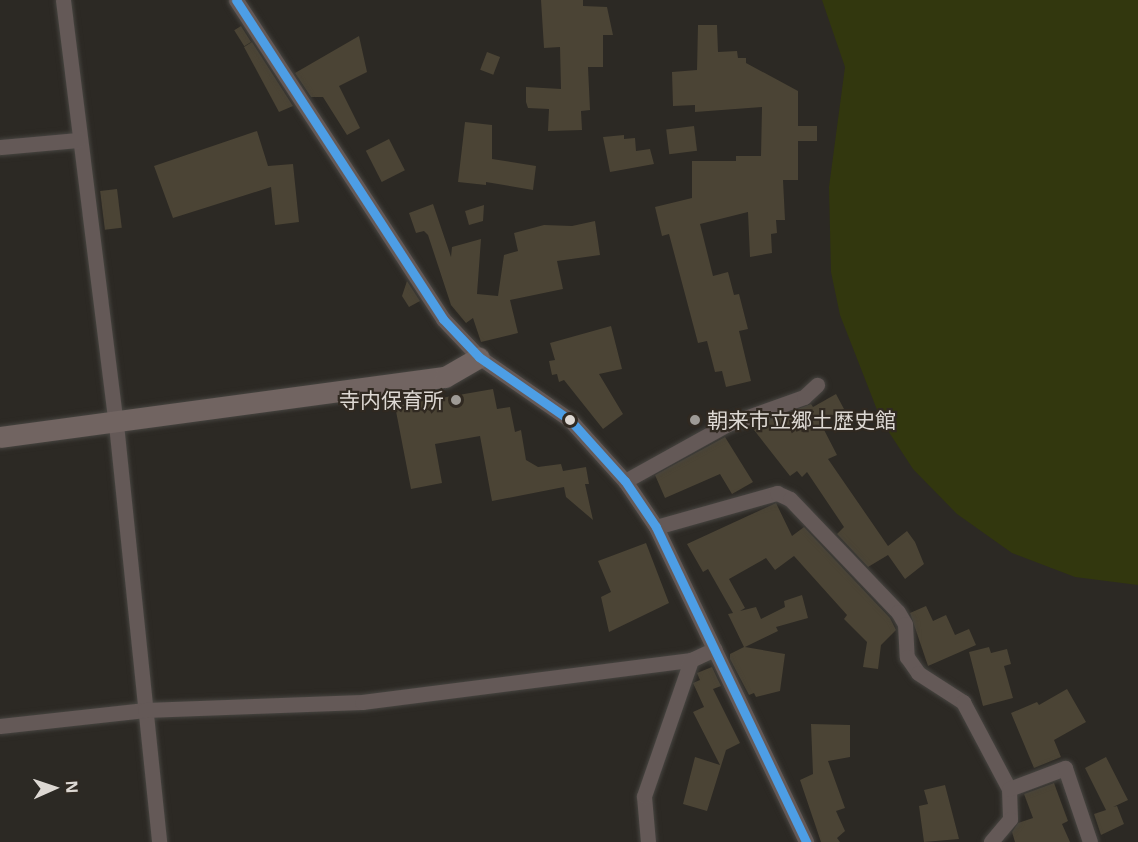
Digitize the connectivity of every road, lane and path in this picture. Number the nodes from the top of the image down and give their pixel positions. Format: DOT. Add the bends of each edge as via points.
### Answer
graph roads {
  1 [pos="63,0"];
  2 [pos="236,0"];
  3 [pos="79,140"];
  4 [pos="0,147"];
  5 [pos="479,357"];
  6 [pos="817,386"];
  7 [pos="116,424"];
  8 [pos="0,437"];
  9 [pos="625,481"];
  10 [pos="656,527"];
  11 [pos="715,649"];
  12 [pos="691,660"];
  13 [pos="145,710"];
  14 [pos="0,726"];
  15 [pos="1009,789"];
  16 [pos="159,842"];
  17 [pos="648,842"];
  18 [pos="806,842"];
  19 [pos="991,842"];
  20 [pos="1089,842"];
  1 -- 3 [label="street"];
  2 -- 5 [label="street" via="443,319"];
  3 -- 4 [label="street"];
  3 -- 7 [label="street"];
  5 -- 7 [label="street" via="445,377"];
  5 -- 9 [label="street" via="570,420"];
  6 -- 9 [label="street" via="804,397 728,424"];
  7 -- 8 [label="street"];
  7 -- 13 [label="street"];
  9 -- 10 [label="street"];
  10 -- 11 [label="street"];
  10 -- 15 [label="street" via="777,493 790,499 898,612 905,624 907,657 918,673 963,702"];
  11 -- 12 [label="street"];
  11 -- 18 [label="street"];
  12 -- 13 [label="street" via="362,702"];
  12 -- 17 [label="street" via="644,796"];
  13 -- 14 [label="street"];
  13 -- 16 [label="street"];
  15 -- 19 [label="street" via="1010,819"];
  15 -- 20 [label="street" via="1065,768"];
}
